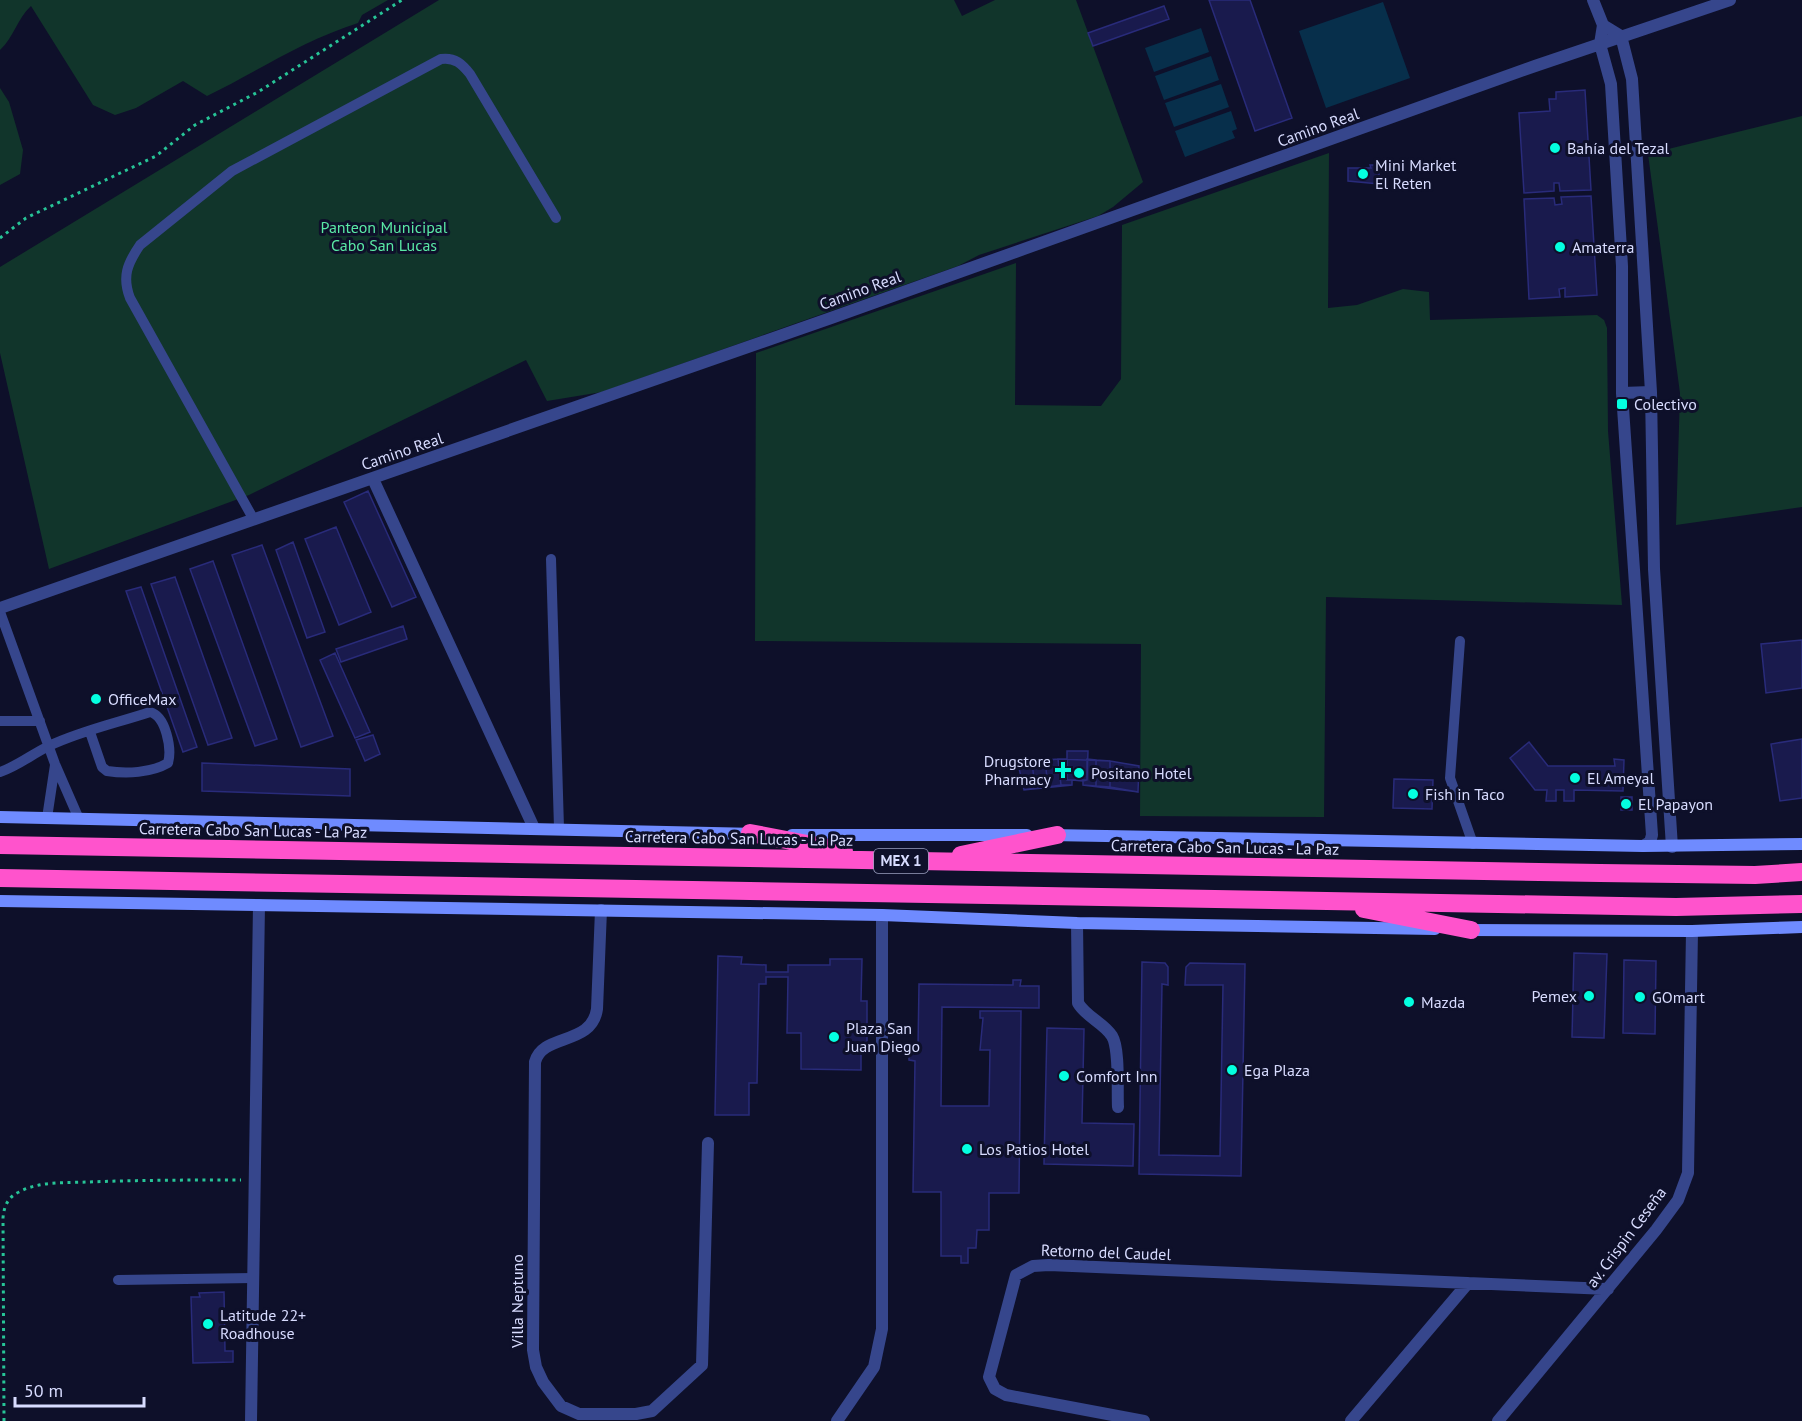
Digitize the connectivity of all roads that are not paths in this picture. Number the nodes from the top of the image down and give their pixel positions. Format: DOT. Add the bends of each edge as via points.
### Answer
graph roads {
  1 [pos="1593,0"];
  2 [pos="1730,0"];
  3 [pos="1603,25"];
  4 [pos="1621,36"];
  5 [pos="1600,44"];
  6 [pos="556,218"];
  7 [pos="1651,392"];
  8 [pos="1622,393"];
  9 [pos="373,479"];
  10 [pos="254,520"];
  11 [pos="551,559"];
  12 [pos="1654,569"];
  13 [pos="1635,571"];
  14 [pos="0,610"];
  15 [pos="1460,641"];
  16 [pos="0,721"];
  17 [pos="40,721"];
  18 [pos="90,732"];
  19 [pos="48,746"];
  20 [pos="55,764"];
  21 [pos="0,772"];
  22 [pos="0,817"];
  23 [pos="47,818"];
  24 [pos="79,819"];
  25 [pos="534,828"];
  26 [pos="559,828"];
  27 [pos="750,833"];
  28 [pos="1057,835"];
  29 [pos="1473,844"];
  30 [pos="1802,844"];
  31 [pos="0,845"];
  32 [pos="1642,846"];
  33 [pos="1672,847"];
  34 [pos="893,861"];
  35 [pos="926,862"];
  36 [pos="1802,872"];
  37 [pos="0,878"];
  38 [pos="1316,900"];
  39 [pos="0,901"];
  40 [pos="1802,904"];
  41 [pos="259,905"];
  42 [pos="601,910"];
  43 [pos="882,915"];
  44 [pos="1077,923"];
  45 [pos="1802,927"];
  46 [pos="1471,930"];
  47 [pos="1692,931"];
  48 [pos="1118,1107"];
  49 [pos="708,1143"];
  50 [pos="253,1278"];
  51 [pos="118,1280"];
  52 [pos="1468,1283"];
  53 [pos="1608,1289"];
  54 [pos="251,1421"];
  55 [pos="837,1421"];
  56 [pos="1144,1421"];
  57 [pos="1351,1421"];
  58 [pos="1498,1421"];
  1 -- 3 [label="street"];
  2 -- 4 [label="street, Camino Real"];
  3 -- 4 [label="street"];
  3 -- 5 [label="street"];
  4 -- 5 [label="street, Camino Real"];
  4 -- 7 [label="street" via="1632,79"];
  5 -- 8 [label="street" via="1611,84 1622,266"];
  5 -- 9 [label="street, Camino Real"];
  6 -- 10 [label="lane" via="470,74 450,58 441,59 232,171 140,245 125,274 130,298"];
  7 -- 8 [label="street"];
  7 -- 12 [label="street"];
  8 -- 13 [label="street"];
  9 -- 10 [label="street, Camino Real"];
  9 -- 25 [label="street"];
  10 -- 14 [label="street, Camino Real"];
  11 -- 26 [label="lane"];
  12 -- 13 [label="street"];
  12 -- 33 [label="street"];
  13 -- 32 [label="street" via="1652,835 1650,842"];
  14 -- 17 [label="lane"];
  15 -- 29 [label="lane" via="1449,772"];
  16 -- 17 [label="lane"];
  17 -- 19 [label="lane"];
  18 -- 18 [label="lane" via="150,712 156,714 170,747 168,763 134,772 107,771"];
  18 -- 19 [label="lane"];
  19 -- 20 [label="lane"];
  19 -- 21 [label="lane"];
  20 -- 23 [label="lane"];
  20 -- 24 [label="lane"];
  22 -- 23 [label="main road"];
  23 -- 24 [label="main road"];
  24 -- 25 [label="main road"];
  25 -- 26 [label="main road"];
  26 -- 27 [label="main road"];
  27 -- 28 [label="main road"];
  27 -- 34 [label="highway"];
  28 -- 29 [label="main road"];
  28 -- 35 [label="highway"];
  29 -- 32 [label="main road"];
  30 -- 33 [label="main road"];
  31 -- 34 [label="highway, Carretera Cabo San Lucas - La Paz / MEX 1"];
  32 -- 33 [label="main road"];
  34 -- 35 [label="highway, Carretera Cabo San Lucas - La Paz / MEX 1"];
  35 -- 36 [label="highway, Carretera Cabo San Lucas - La Paz / MEX 1" via="1755,875"];
  37 -- 38 [label="highway, MEX 1"];
  38 -- 40 [label="highway, MEX 1" via="1676,908"];
  38 -- 46 [label="highway"];
  39 -- 41 [label="main road"];
  41 -- 42 [label="main road"];
  41 -- 50 [label="street"];
  42 -- 43 [label="main road"];
  42 -- 49 [label="street, Villa Neptuno" via="597,1009 593,1022 585,1031 543,1049 536,1062 533,1350 539,1375 569,1412 651,1411 702,1365"];
  43 -- 44 [label="main road"];
  43 -- 55 [label="street" via="882,1329 871,1373"];
  44 -- 46 [label="main road"];
  44 -- 48 [label="street" via="1078,1003 1112,1036"];
  45 -- 47 [label="main road"];
  46 -- 47 [label="main road"];
  47 -- 53 [label="street, av. Crispin Ceseña" via="1688,1173 1678,1200"];
  50 -- 51 [label="lane"];
  50 -- 54 [label="street"];
  52 -- 53 [label="street, Retorno del Caudel"];
  52 -- 56 [label="street, Retorno del Caudel" via="1049,1265 1033,1266 1016,1275 989,1377 995,1389 1006,1395"];
  52 -- 57 [label="street"];
  53 -- 58 [label="street, av. Crispin Ceseña"];
}
